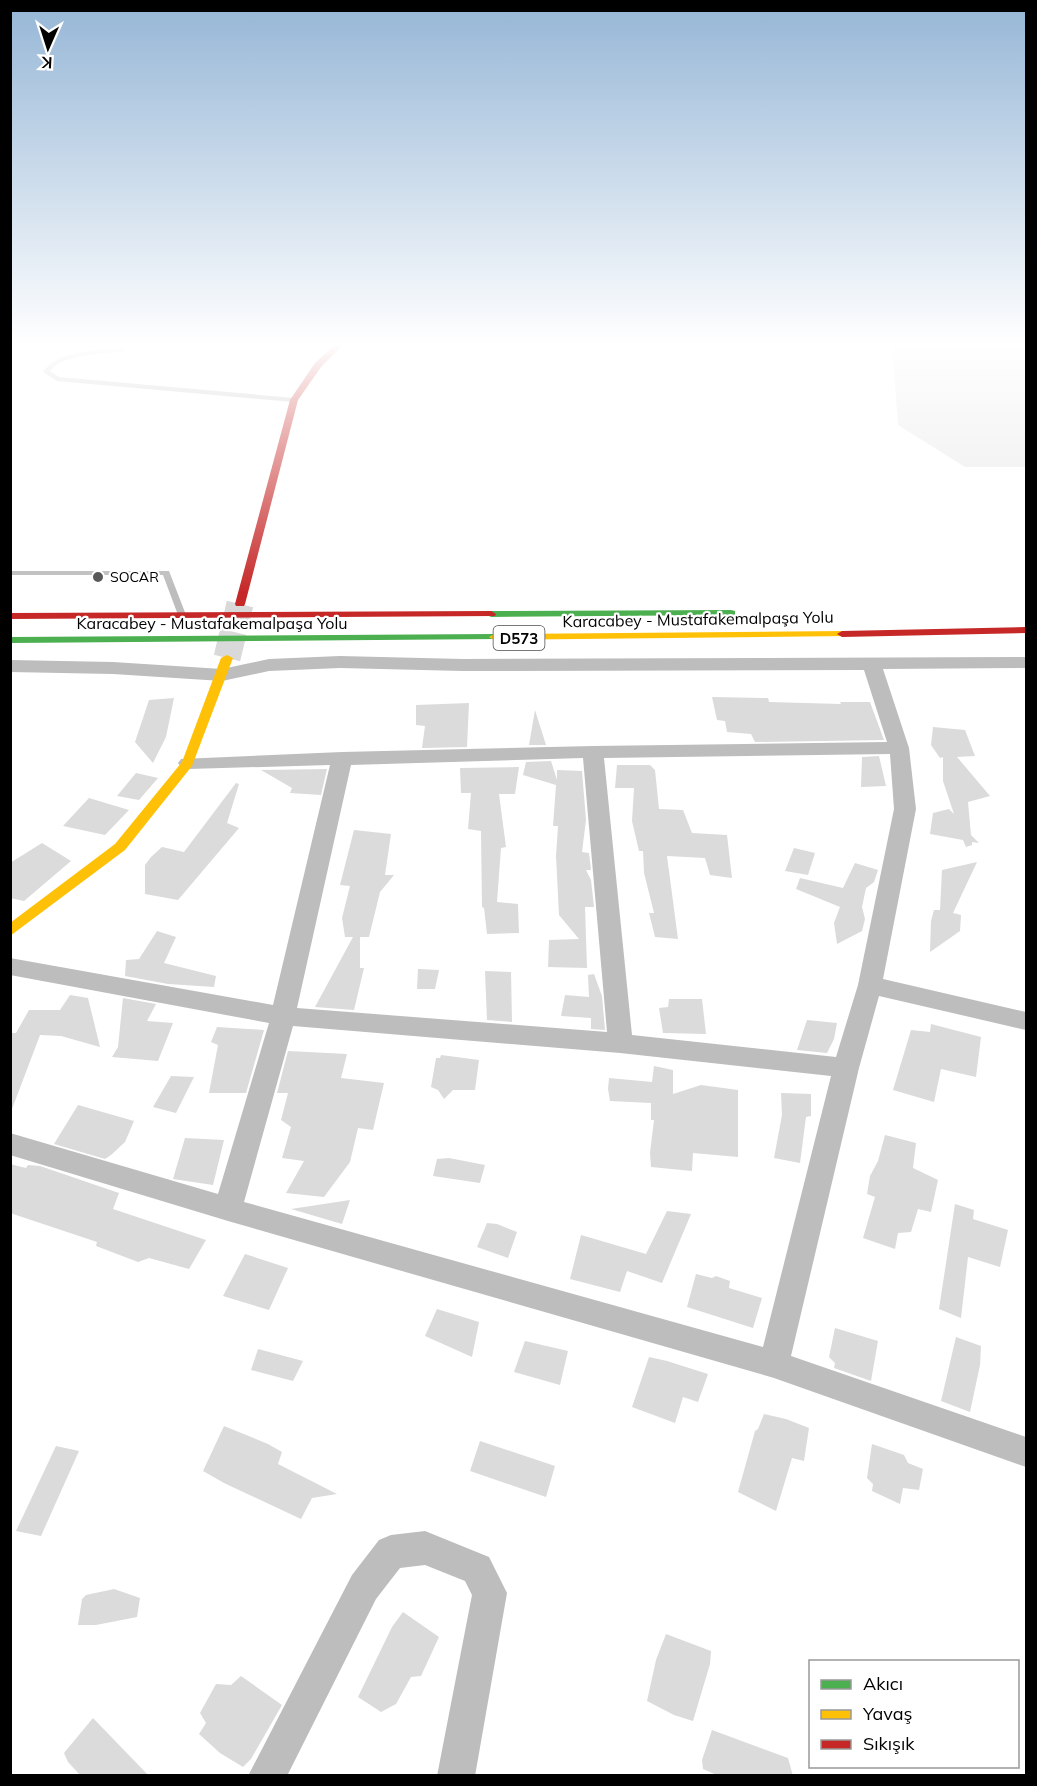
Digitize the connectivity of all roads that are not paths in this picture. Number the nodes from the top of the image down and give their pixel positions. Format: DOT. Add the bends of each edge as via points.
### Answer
graph roads {
  1 [pos="287,426"];
  2 [pos="10,573"];
  3 [pos="240,604"];
  4 [pos="746,613"];
  5 [pos="182,615"];
  6 [pos="10,616"];
  7 [pos="1026,630"];
  8 [pos="10,640"];
  9 [pos="1026,662"];
  10 [pos="872,664"];
  11 [pos="10,666"];
  12 [pos="224,666"];
  13 [pos="899,748"];
  14 [pos="593,752"];
  15 [pos="342,758"];
  16 [pos="188,763"];
  17 [pos="10,931"];
  18 [pos="10,966"];
  19 [pos="870,984"];
  20 [pos="283,1016"];
  21 [pos="1026,1021"];
  22 [pos="620,1043"];
  23 [pos="846,1068"];
  24 [pos="10,1144"];
  25 [pos="228,1209"];
  26 [pos="774,1364"];
  27 [pos="1026,1452"];
  28 [pos="267,1776"];
  29 [pos="456,1776"];
  1 -- 3 [label="main road"];
  2 -- 5 [label="lane" via="166,573"];
  4 -- 5 [label="main road, Karacabey - Mustafakemalpaşa Yolu / D573"];
  5 -- 6 [label="main road, Karacabey - Mustafakemalpaşa Yolu / D573"];
  7 -- 8 [label="main road, Karacabey - Mustafakemalpaşa Yolu / D573"];
  9 -- 10 [label="street"];
  10 -- 12 [label="street" via="340,662"];
  10 -- 13 [label="street"];
  11 -- 12 [label="street"];
  12 -- 16 [label="main road"];
  13 -- 14 [label="street"];
  13 -- 19 [label="street" via="905,809"];
  14 -- 15 [label="street"];
  14 -- 22 [label="street"];
  15 -- 16 [label="street"];
  15 -- 20 [label="street"];
  16 -- 17 [label="main road" via="120,847"];
  18 -- 20 [label="street"];
  19 -- 21 [label="street"];
  19 -- 23 [label="street"];
  20 -- 22 [label="street"];
  20 -- 25 [label="street"];
  22 -- 23 [label="street"];
  23 -- 26 [label="street"];
  24 -- 25 [label="street"];
  25 -- 26 [label="street"];
  26 -- 27 [label="street"];
  28 -- 29 [label="street" via="364,1587 391,1552 425,1548 477,1569 490,1593"];
}
